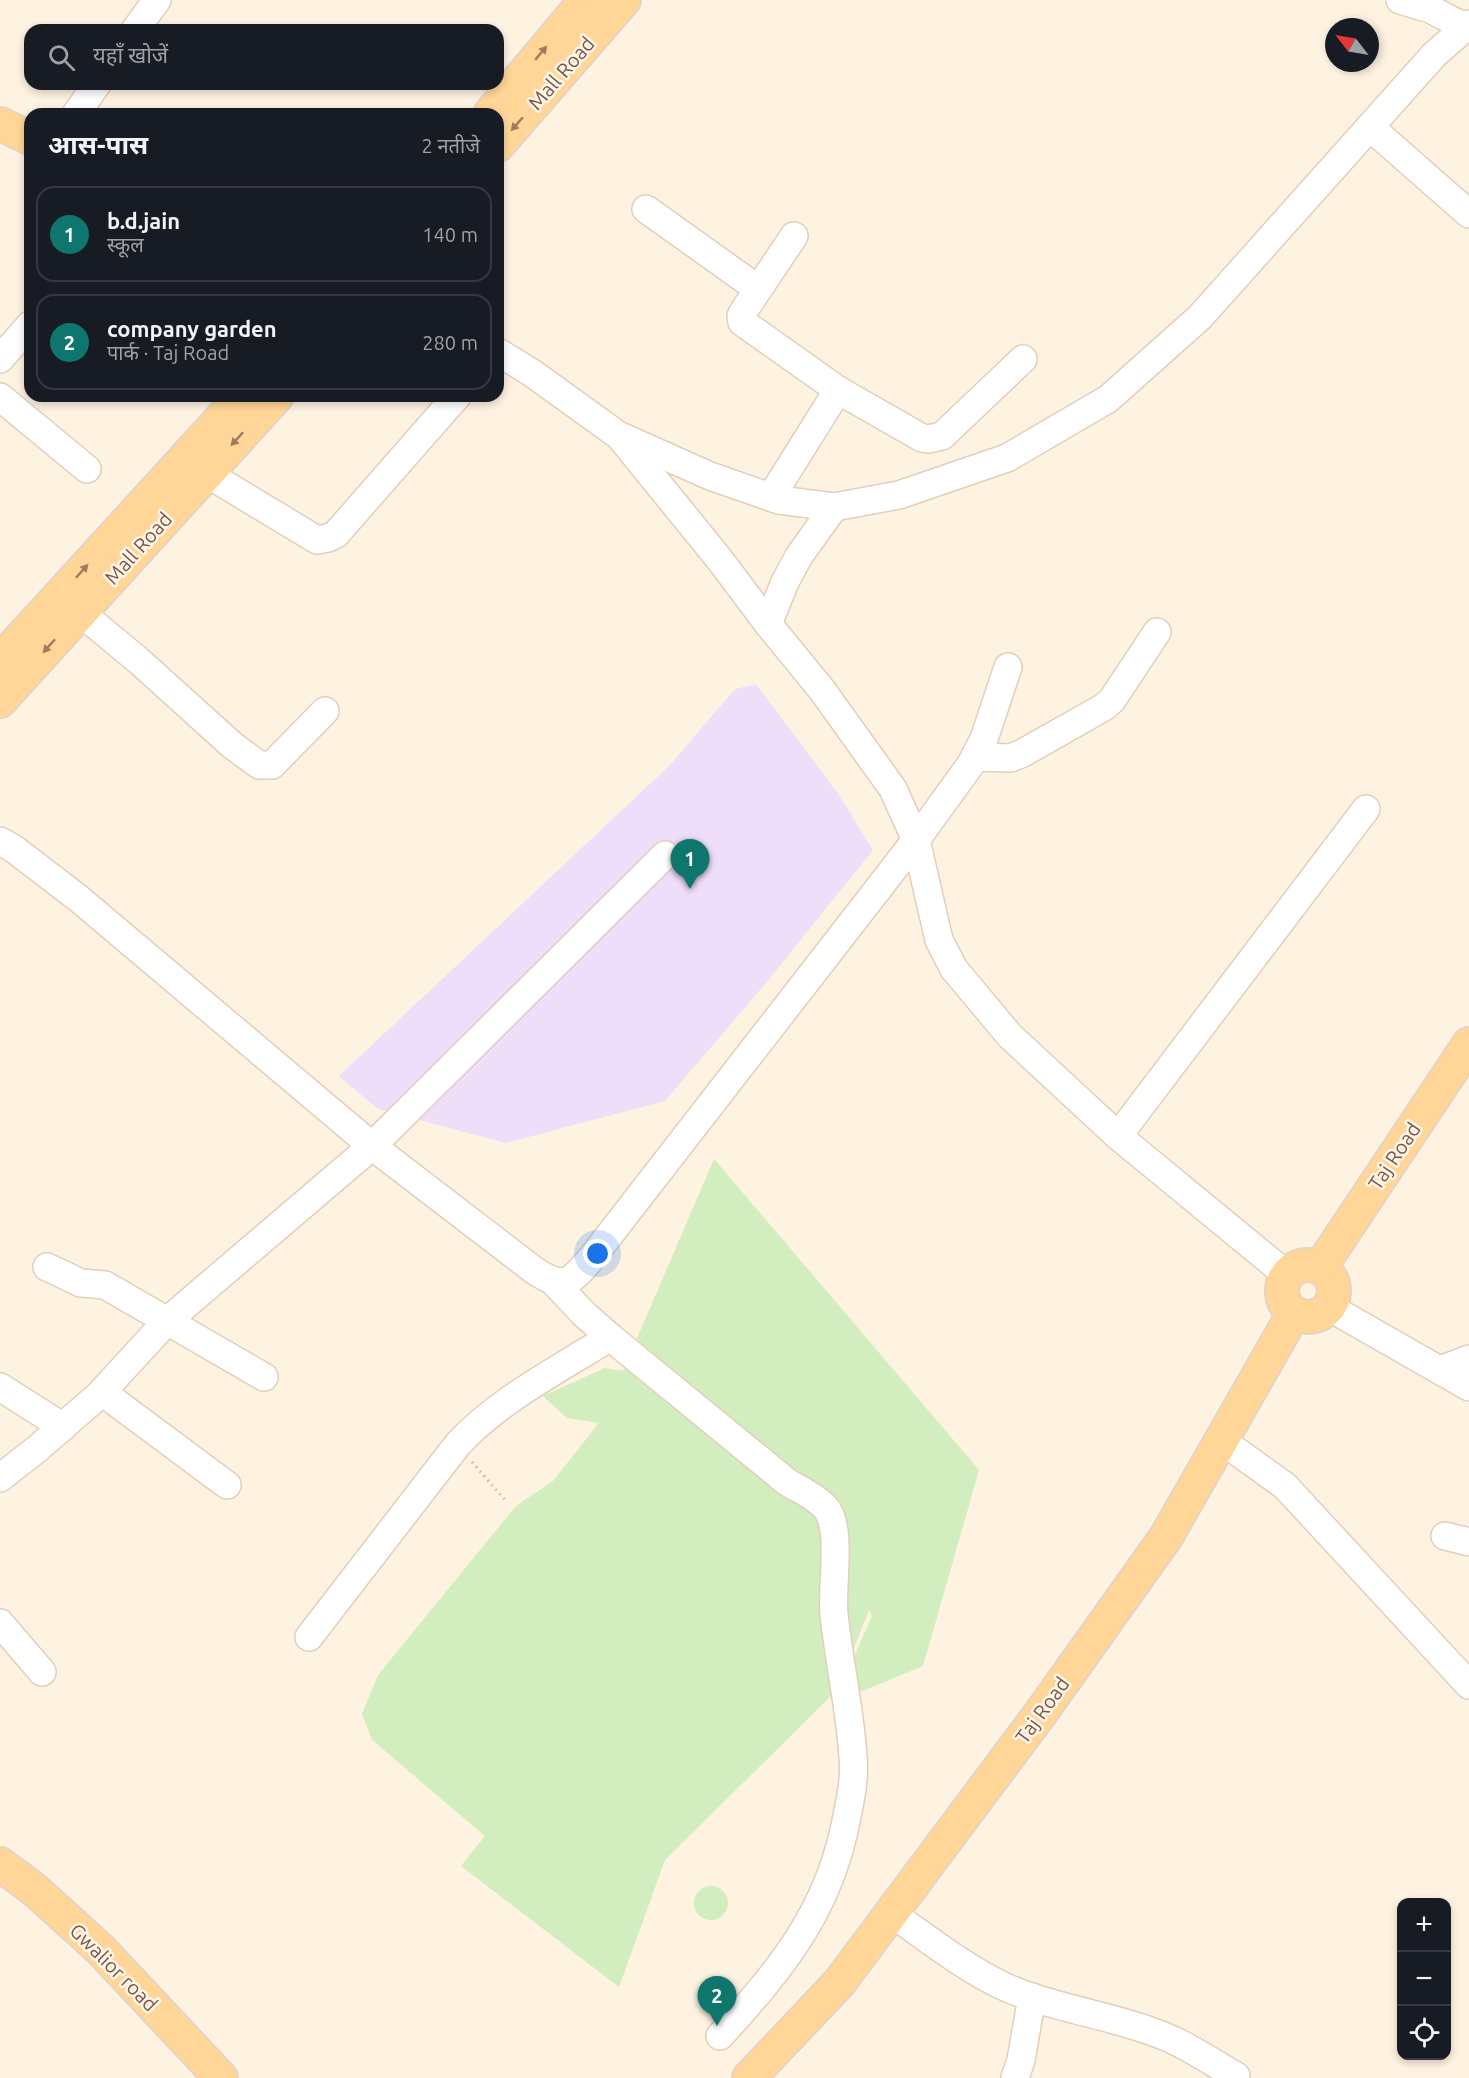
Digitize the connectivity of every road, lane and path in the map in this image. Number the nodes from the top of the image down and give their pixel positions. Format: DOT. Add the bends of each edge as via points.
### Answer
graph roads {
  1 [pos="157,0"];
  2 [pos="586,0"];
  3 [pos="624,0"];
  4 [pos="1400,0"];
  5 [pos="139,24"];
  6 [pos="1467,25"];
  7 [pos="93,90"];
  8 [pos="80,108"];
  9 [pos="495,108"];
  10 [pos="0,124"];
  11 [pos="1370,127"];
  12 [pos="24,135"];
  13 [pos="504,138"];
  14 [pos="646,209"];
  15 [pos="1469,214"];
  16 [pos="794,236"];
  17 [pos="758,289"];
  18 [pos="24,331"];
  19 [pos="504,356"];
  20 [pos="0,359"];
  21 [pos="1023,359"];
  22 [pos="838,390"];
  23 [pos="0,397"];
  24 [pos="237,402"];
  25 [pos="272,402"];
  26 [pos="452,402"];
  27 [pos="618,435"];
  28 [pos="87,469"];
  29 [pos="206,474"];
  30 [pos="771,497"];
  31 [pos="834,507"];
  32 [pos="80,612"];
  33 [pos="768,624"];
  34 [pos="1157,632"];
  35 [pos="0,661"];
  36 [pos="1008,667"];
  37 [pos="0,701"];
  38 [pos="325,711"];
  39 [pos="975,757"];
  40 [pos="1366,809"];
  41 [pos="916,840"];
  42 [pos="0,842"];
  43 [pos="665,855"];
  44 [pos="1469,1044"];
  45 [pos="1118,1136"];
  46 [pos="372,1146"];
  47 [pos="47,1268"];
  48 [pos="1320,1268"];
  49 [pos="1287,1275"];
  50 [pos="552,1280"];
  51 [pos="1329,1307"];
  52 [pos="1293,1313"];
  53 [pos="167,1321"];
  54 [pos="610,1337"];
  55 [pos="1469,1359"];
  56 [pos="1440,1371"];
  57 [pos="264,1377"];
  58 [pos="0,1387"];
  59 [pos="1469,1387"];
  60 [pos="102,1392"];
  61 [pos="63,1427"];
  62 [pos="1221,1440"];
  63 [pos="458,1444"];
  64 [pos="0,1478"];
  65 [pos="227,1485"];
  66 [pos="506,1501"];
  67 [pos="0,1623"];
  68 [pos="309,1637"];
  69 [pos="42,1672"];
  70 [pos="1469,1685"];
  71 [pos="0,1864"];
  72 [pos="891,1913"];
  73 [pos="1032,1997"];
  74 [pos="720,2036"];
  75 [pos="1236,2076"];
  76 [pos="221,2078"];
  77 [pos="749,2078"];
  78 [pos="1015,2078"];
  1 -- 5 [label="street"];
  9 -- 2 [label="main road, Mall Road, one-way"];
  3 -- 13 [label="main road, Mall Road, one-way"];
  4 -- 6 [label="street"];
  6 -- 11 [label="street" via="1434,55"];
  7 -- 8 [label="street"];
  10 -- 12 [label="main road"];
  11 -- 15 [label="street"];
  11 -- 31 [label="street" via="1200,316 1108,399 1007,458 899,495"];
  14 -- 17 [label="street"];
  16 -- 17 [label="street"];
  17 -- 22 [label="street" via="741,316 742,322"];
  18 -- 20 [label="street"];
  19 -- 27 [label="street"];
  21 -- 22 [label="street" via="942,436 928,439"];
  22 -- 30 [label="street"];
  23 -- 28 [label="street"];
  35 -- 24 [label="main road, Mall Road, one-way"];
  25 -- 29 [label="main road, Mall Road, one-way"];
  26 -- 29 [label="street" via="336,534 322,541"];
  27 -- 30 [label="street" via="710,476"];
  27 -- 33 [label="street"];
  29 -- 32 [label="main road, Mall Road"];
  30 -- 31 [label="street"];
  31 -- 33 [label="street" via="785,582"];
  32 -- 37 [label="main road, Mall Road, one-way"];
  32 -- 38 [label="street" via="259,765 272,765"];
  33 -- 41 [label="street" via="822,690 893,789"];
  34 -- 39 [label="street" via="1104,707 1021,754 1010,758"];
  36 -- 39 [label="street"];
  39 -- 41 [label="street"];
  40 -- 45 [label="street"];
  41 -- 45 [label="street" via="939,940 954,969 1011,1036"];
  41 -- 50 [label="street" via="590,1260 571,1280"];
  42 -- 46 [label="street" via="78,898"];
  43 -- 46 [label="street"];
  44 -- 48 [label="main road, Taj Road"];
  45 -- 49 [label="street"];
  46 -- 50 [label="street"];
  46 -- 53 [label="street"];
  47 -- 53 [label="street" via="81,1283 105,1285"];
  48 -- 49 [label="main road" via="1299,1267"];
  48 -- 51 [label="main road" via="1334,1285"];
  49 -- 52 [label="main road" via="1283,1300"];
  50 -- 54 [label="street"];
  51 -- 52 [label="main road" via="1308,1318"];
  51 -- 56 [label="street"];
  52 -- 62 [label="main road, Taj Road"];
  53 -- 57 [label="street"];
  53 -- 60 [label="street"];
  54 -- 63 [label="street" via="502,1404"];
  54 -- 74 [label="street" via="787,1482 817,1500 827,1509 834,1526 834,1611 854,1758 844,1833 826,1889 790,1953"];
  55 -- 56 [label="street"];
  56 -- 59 [label="street"];
  58 -- 61 [label="street"];
  60 -- 61 [label="street"];
  60 -- 65 [label="street"];
  61 -- 64 [label="street"];
  62 -- 70 [label="street" via="1286,1486"];
  62 -- 72 [label="main road, Taj Road" via="1166,1537"];
  63 -- 66 [label="path"];
  63 -- 68 [label="street"];
  67 -- 69 [label="street"];
  71 -- 76 [label="main road, Gwalior road" via="101,1950"];
  72 -- 73 [label="street" via="1000,1985"];
  72 -- 77 [label="main road, Taj Road" via="839,1983"];
  73 -- 75 [label="street" via="1155,2032"];
  73 -- 78 [label="street"];
}
